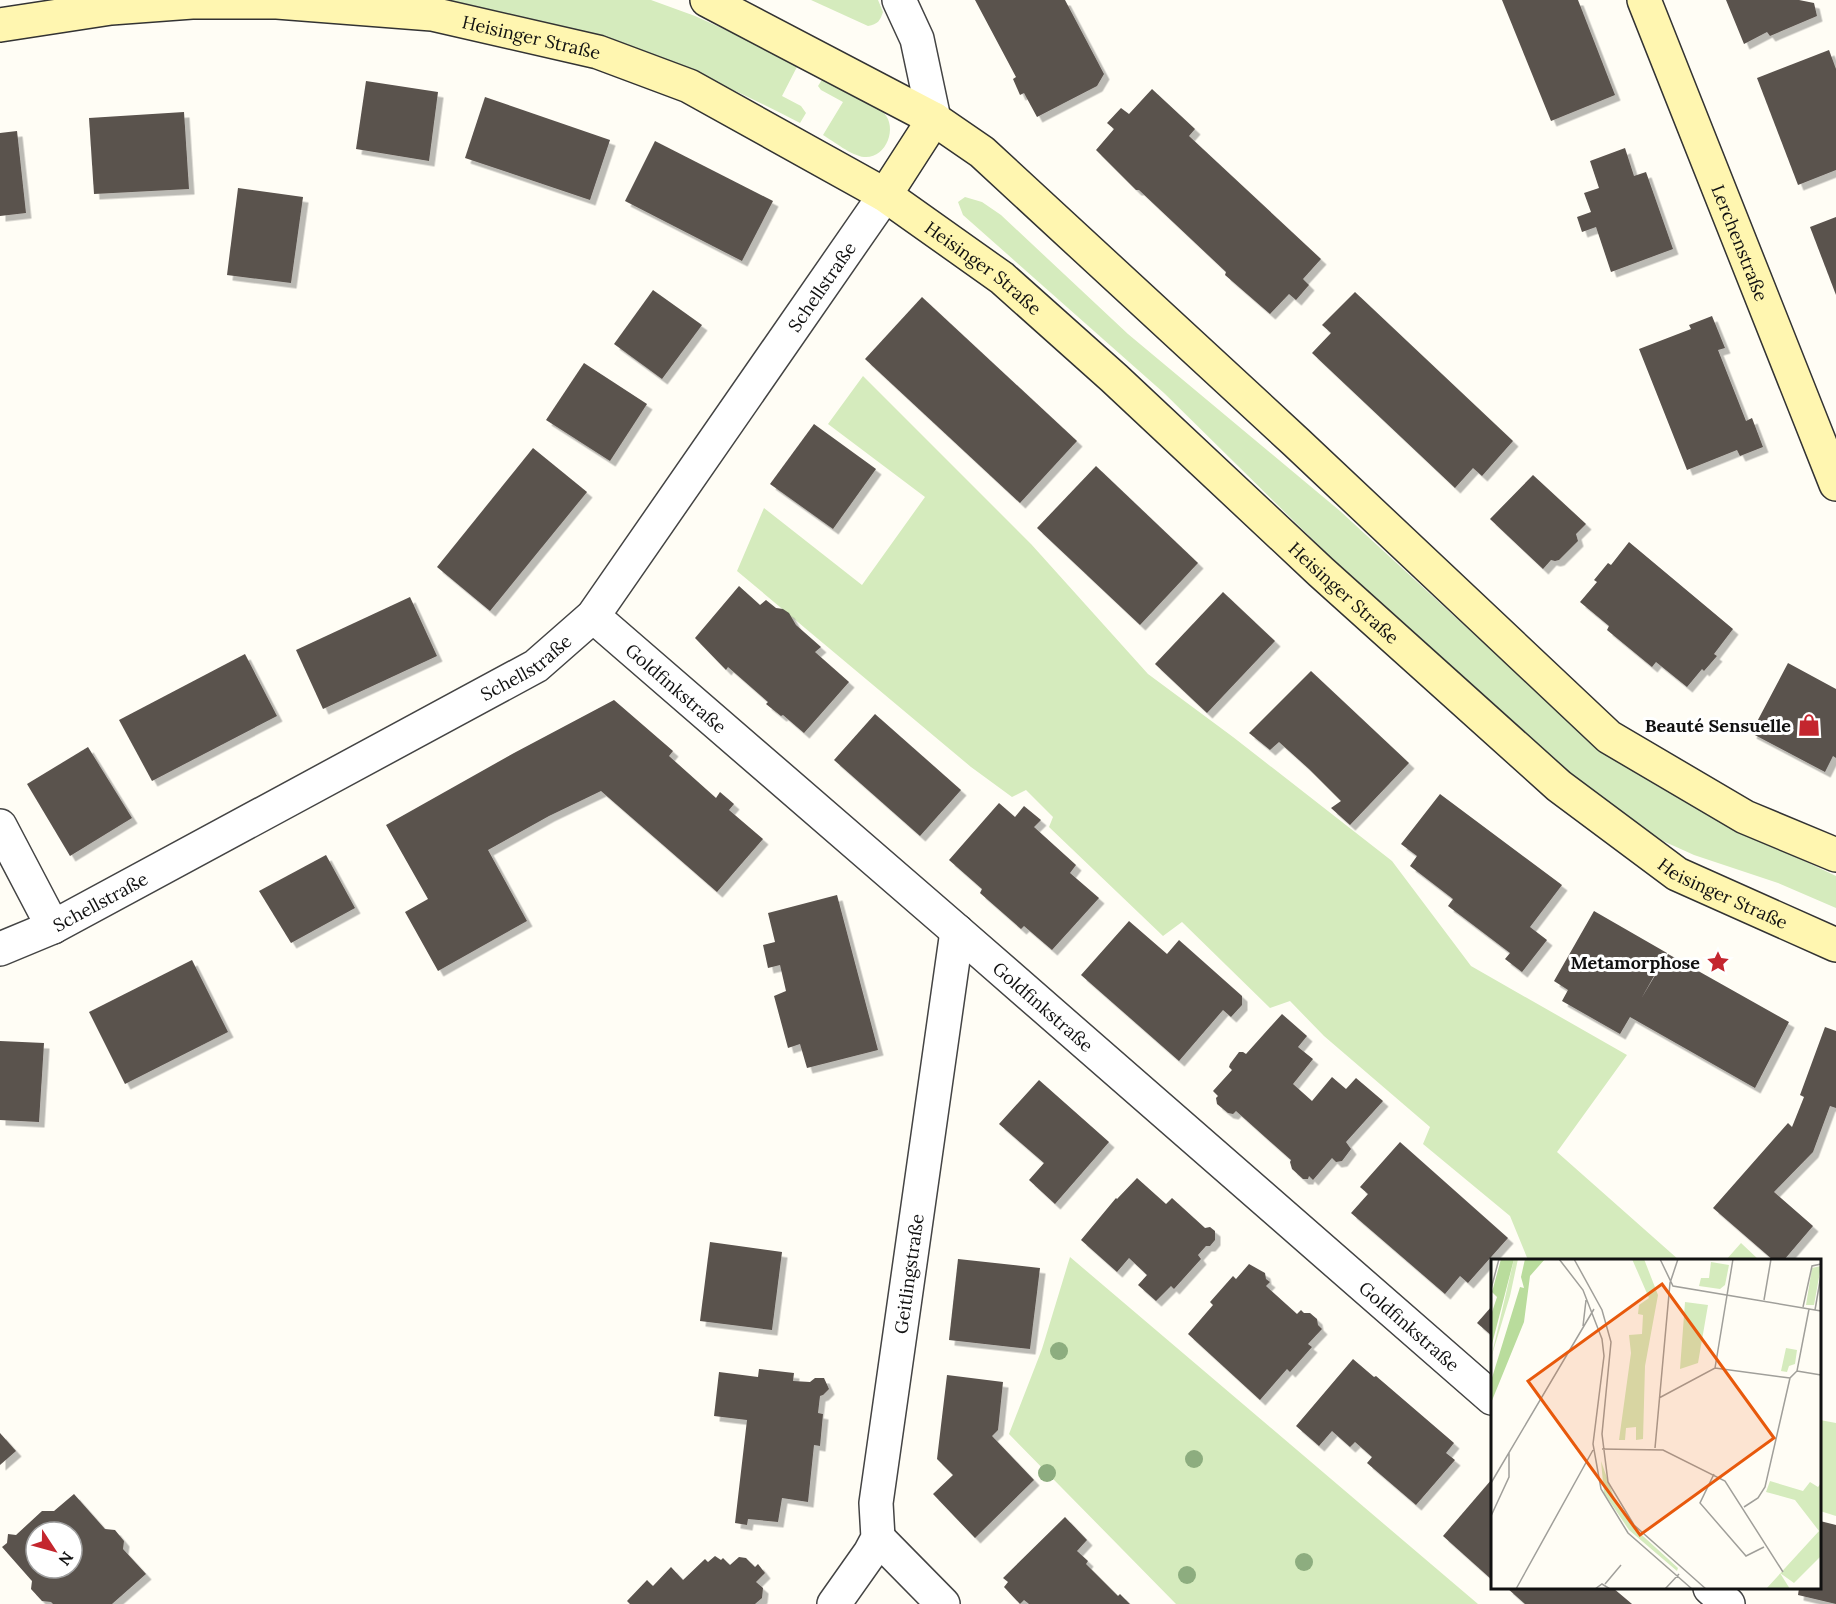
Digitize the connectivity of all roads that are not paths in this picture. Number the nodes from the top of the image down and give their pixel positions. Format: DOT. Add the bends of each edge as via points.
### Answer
graph roads {
  1 [pos="707,0"];
  2 [pos="899,0"];
  3 [pos="1644,0"];
  4 [pos="0,25"];
  5 [pos="934,119"];
  6 [pos="885,195"];
  7 [pos="1836,484"];
  8 [pos="593,616"];
  9 [pos="0,826"];
  10 [pos="1836,855"];
  11 [pos="53,927"];
  12 [pos="957,931"];
  13 [pos="1836,945"];
  14 [pos="0,949"];
  15 [pos="1491,1397"];
  16 [pos="878,1538"];
  17 [pos="1712,1589"];
  18 [pos="834,1604"];
  19 [pos="943,1604"];
  20 [pos="1728,1604"];
  1 -- 5 [label="main road"];
  2 -- 5 [label="street" via="917,39"];
  3 -- 7 [label="main road, Lerchenstraße"];
  4 -- 6 [label="main road, Heisinger Straße" via="111,8 192,2 277,2 432,14 598,52 688,86"];
  5 -- 6 [label="main road"];
  5 -- 10 [label="main road" via="991,160 1609,737 1745,818"];
  6 -- 8 [label="street, Schellstraße"];
  6 -- 13 [label="main road, Heisinger Straße" via="1002,278 1559,786 1677,874"];
  8 -- 11 [label="street, Schellstraße" via="536,666"];
  8 -- 12 [label="street, Goldfinkstraße"];
  9 -- 11 [label="street"];
  11 -- 14 [label="street, Schellstraße"];
  12 -- 15 [label="street, Goldfinkstraße"];
  12 -- 16 [label="street, Geitlingstraße" via="876,1503"];
  16 -- 18 [label="street"];
  16 -- 19 [label="street"];
  17 -- 20 [label="street"];
}
